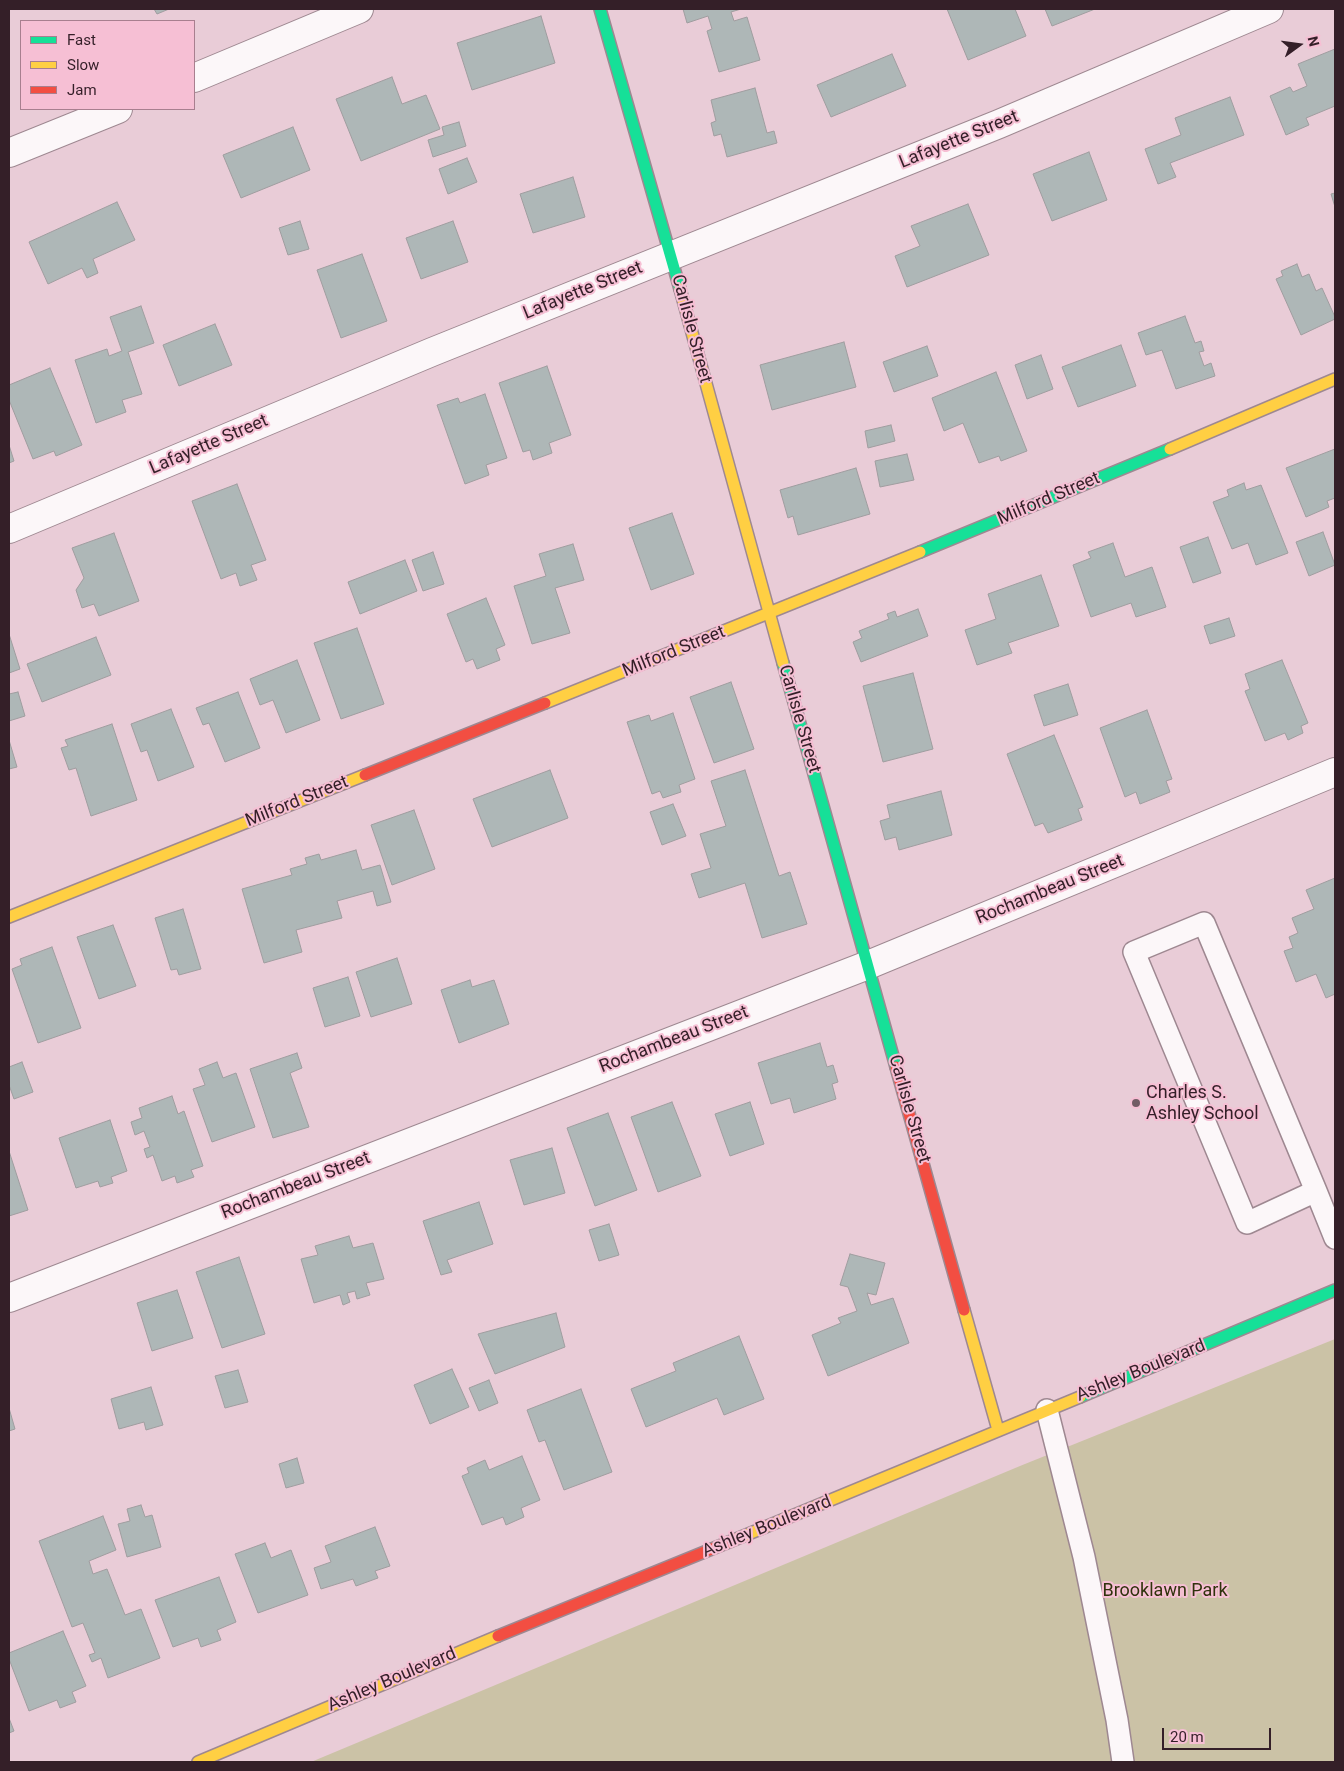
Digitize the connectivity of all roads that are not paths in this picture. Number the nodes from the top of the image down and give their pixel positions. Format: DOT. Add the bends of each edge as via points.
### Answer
graph roads {
  1 [pos="359,9"];
  2 [pos="600,9"];
  3 [pos="1269,9"];
  4 [pos="195,78"];
  5 [pos="116,110"];
  6 [pos="9,153"];
  7 [pos="671,255"];
  8 [pos="1335,379"];
  9 [pos="9,529"];
  10 [pos="769,614"];
  11 [pos="1335,772"];
  12 [pos="9,917"];
  13 [pos="868,965"];
  14 [pos="1316,1191"];
  15 [pos="1335,1238"];
  16 [pos="1335,1290"];
  17 [pos="9,1298"];
  18 [pos="1047,1410"];
  19 [pos="998,1430"];
  20 [pos="198,1762"];
  21 [pos="1123,1762"];
  1 -- 4 [label="street"];
  2 -- 7 [label="street, Carlisle Street"];
  3 -- 7 [label="street, Lafayette Street" via="999,124"];
  5 -- 6 [label="street"];
  7 -- 9 [label="street, Lafayette Street"];
  7 -- 10 [label="street, Carlisle Street"];
  8 -- 10 [label="street, Milford Street"];
  10 -- 12 [label="street, Milford Street"];
  10 -- 13 [label="street, Carlisle Street"];
  11 -- 13 [label="street, Rochambeau Street"];
  13 -- 17 [label="street, Rochambeau Street"];
  13 -- 19 [label="street, Carlisle Street"];
  14 -- 14 [label="lane" via="1204,923 1134,952 1247,1223"];
  14 -- 15 [label="lane"];
  16 -- 18 [label="street, Ashley Boulevard"];
  18 -- 19 [label="street, Ashley Boulevard"];
  18 -- 21 [label="lane" via="1084,1557"];
  19 -- 20 [label="street, Ashley Boulevard"];
}
